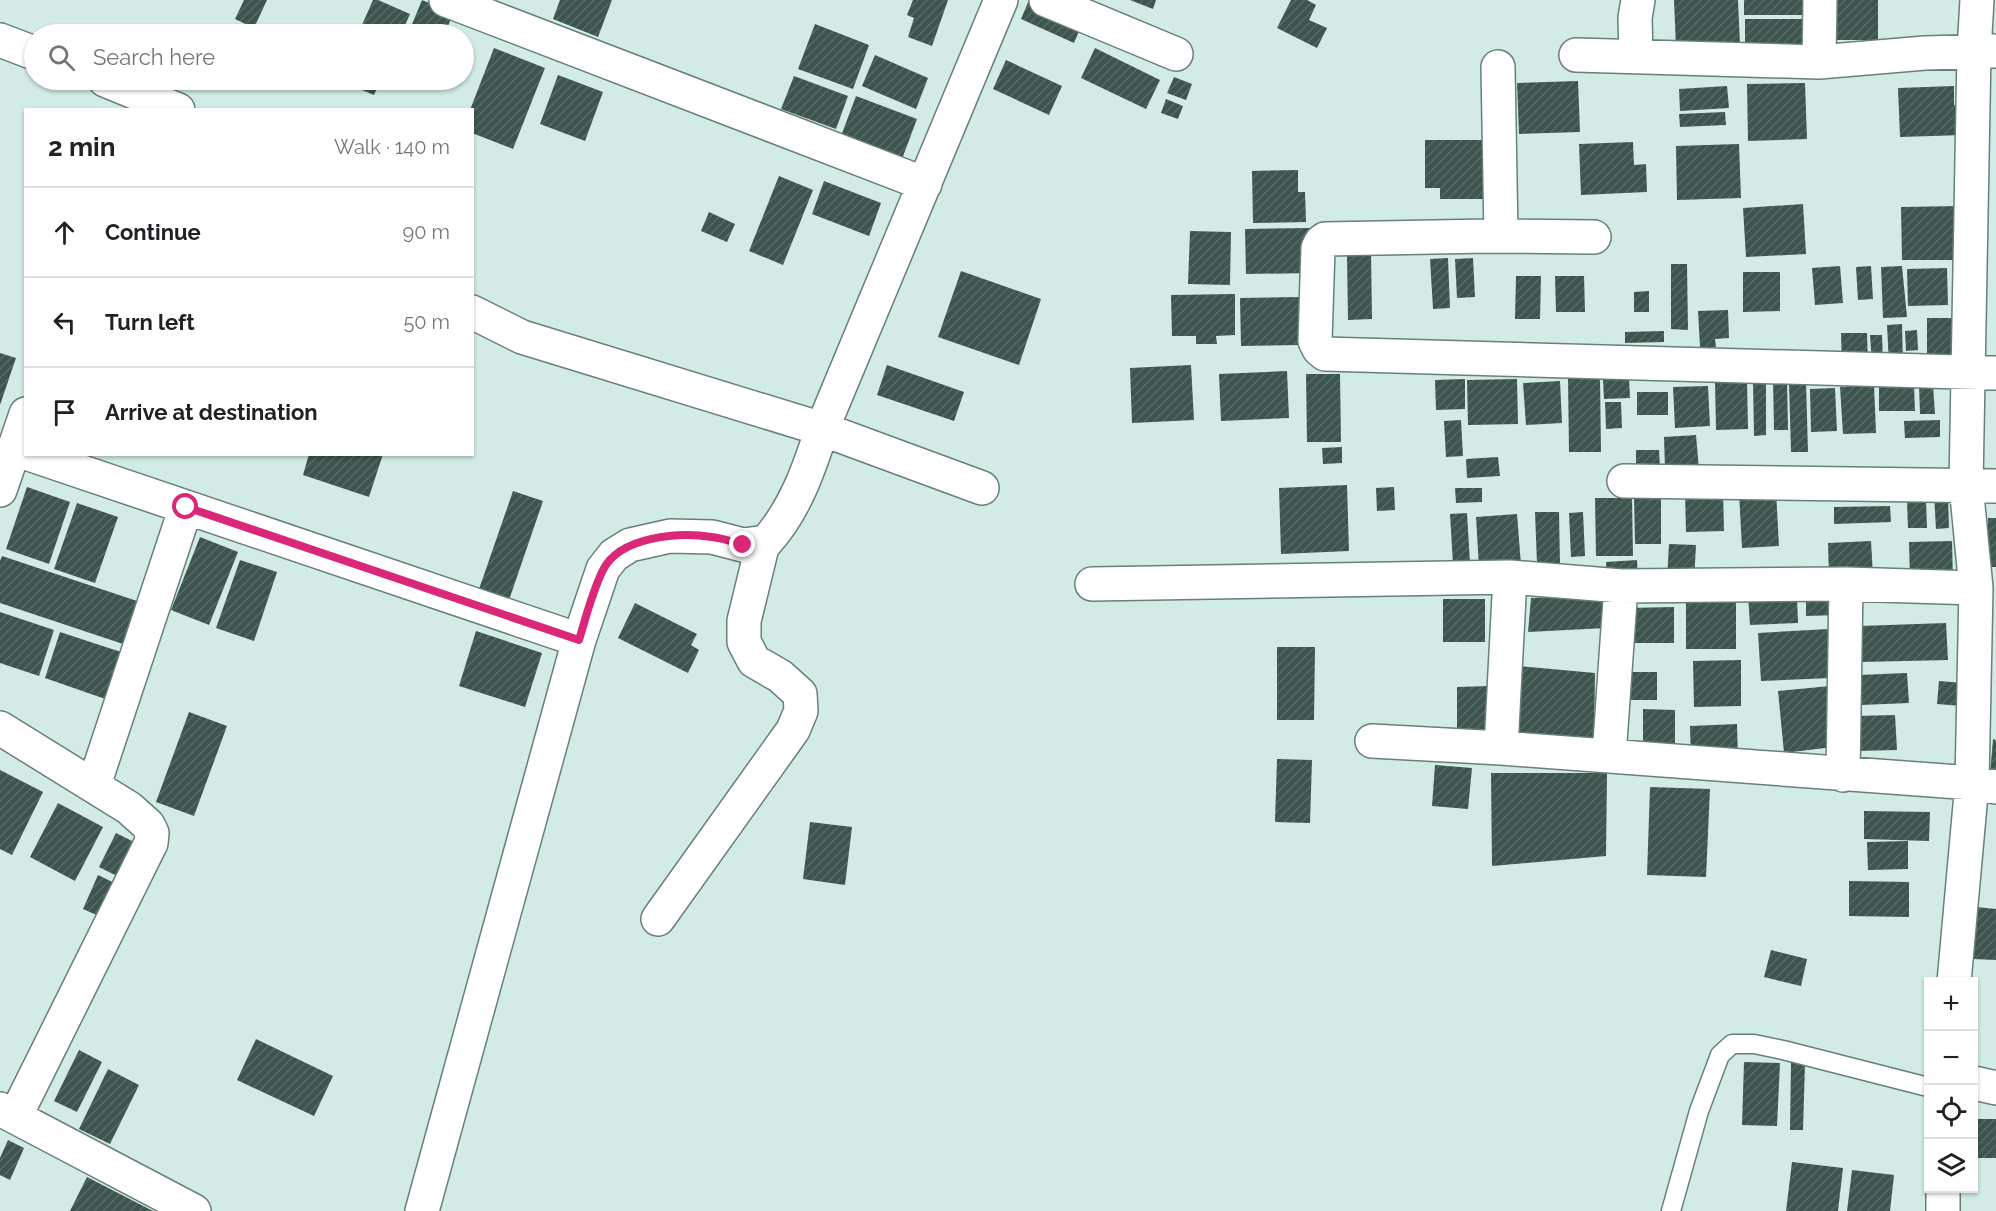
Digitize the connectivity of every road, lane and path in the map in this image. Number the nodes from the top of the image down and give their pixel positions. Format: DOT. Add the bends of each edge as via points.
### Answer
graph roads {
  1 [pos="446,0"];
  2 [pos="1001,0"];
  3 [pos="1046,0"];
  4 [pos="1638,0"];
  5 [pos="1820,0"];
  6 [pos="1977,0"];
  7 [pos="0,40"];
  8 [pos="24,49"];
  9 [pos="1985,51"];
  10 [pos="1176,54"];
  11 [pos="1576,55"];
  12 [pos="1636,56"];
  13 [pos="1819,62"];
  14 [pos="1498,68"];
  15 [pos="129,90"];
  16 [pos="173,108"];
  17 [pos="925,184"];
  18 [pos="1501,236"];
  19 [pos="1594,237"];
  20 [pos="474,313"];
  21 [pos="1982,373"];
  22 [pos="24,422"];
  23 [pos="822,429"];
  24 [pos="17,450"];
  25 [pos="35,456"];
  26 [pos="1624,481"];
  27 [pos="1981,486"];
  28 [pos="982,488"];
  29 [pos="0,490"];
  30 [pos="186,507"];
  31 [pos="763,543"];
  32 [pos="1510,577"];
  33 [pos="1092,584"];
  34 [pos="1846,584"];
  35 [pos="1621,586"];
  36 [pos="1976,588"];
  37 [pos="579,640"];
  38 [pos="0,728"];
  39 [pos="1372,741"];
  40 [pos="1501,748"];
  41 [pos="1610,756"];
  42 [pos="1843,775"];
  43 [pos="94,785"];
  44 [pos="1984,785"];
  45 [pos="658,919"];
  46 [pos="1955,977"];
  47 [pos="1978,1084"];
  48 [pos="1924,1086"];
  49 [pos="1996,1088"];
  50 [pos="8,1113"];
  51 [pos="1943,1193"];
  52 [pos="194,1211"];
  53 [pos="422,1211"];
  54 [pos="1671,1211"];
  55 [pos="1943,1211"];
  1 -- 17 [label="street"];
  2 -- 17 [label="street"];
  3 -- 10 [label="street"];
  4 -- 12 [label="street"];
  5 -- 13 [label="street"];
  6 -- 9 [label="street"];
  7 -- 8 [label="street"];
  9 -- 13 [label="street"];
  9 -- 21 [label="street"];
  11 -- 12 [label="street"];
  12 -- 13 [label="street"];
  14 -- 18 [label="street"];
  15 -- 16 [label="street"];
  17 -- 23 [label="street"];
  18 -- 19 [label="street"];
  18 -- 21 [label="street" via="1325,239 1318,248 1315,341 1319,349 1337,355"];
  20 -- 23 [label="street" via="522,338"];
  21 -- 27 [label="street"];
  22 -- 24 [label="street"];
  23 -- 28 [label="street"];
  23 -- 31 [label="street" via="806,478 779,528"];
  24 -- 29 [label="street"];
  25 -- 30 [label="street"];
  26 -- 27 [label="street"];
  27 -- 36 [label="street"];
  30 -- 37 [label="street"];
  30 -- 43 [label="street"];
  31 -- 37 [label="street" via="743,545 712,537 670,536 630,545 614,555 603,569"];
  31 -- 45 [label="street" via="744,621 744,642 754,661 800,694 801,711 793,730"];
  32 -- 33 [label="street"];
  32 -- 35 [label="street"];
  32 -- 40 [label="street"];
  34 -- 35 [label="street"];
  34 -- 36 [label="street"];
  34 -- 42 [label="street"];
  35 -- 41 [label="street"];
  36 -- 44 [label="street"];
  37 -- 53 [label="street"];
  38 -- 43 [label="street"];
  39 -- 40 [label="street"];
  40 -- 41 [label="street"];
  41 -- 42 [label="street"];
  42 -- 44 [label="street"];
  43 -- 50 [label="street" via="148,825 151,843"];
  44 -- 46 [label="street"];
  47 -- 49 [label="street"];
  48 -- 54 [label="lane" via="1783,1050 1732,1044 1720,1055 1699,1111"];
  50 -- 52 [label="street"];
  51 -- 55 [label="street"];
}
